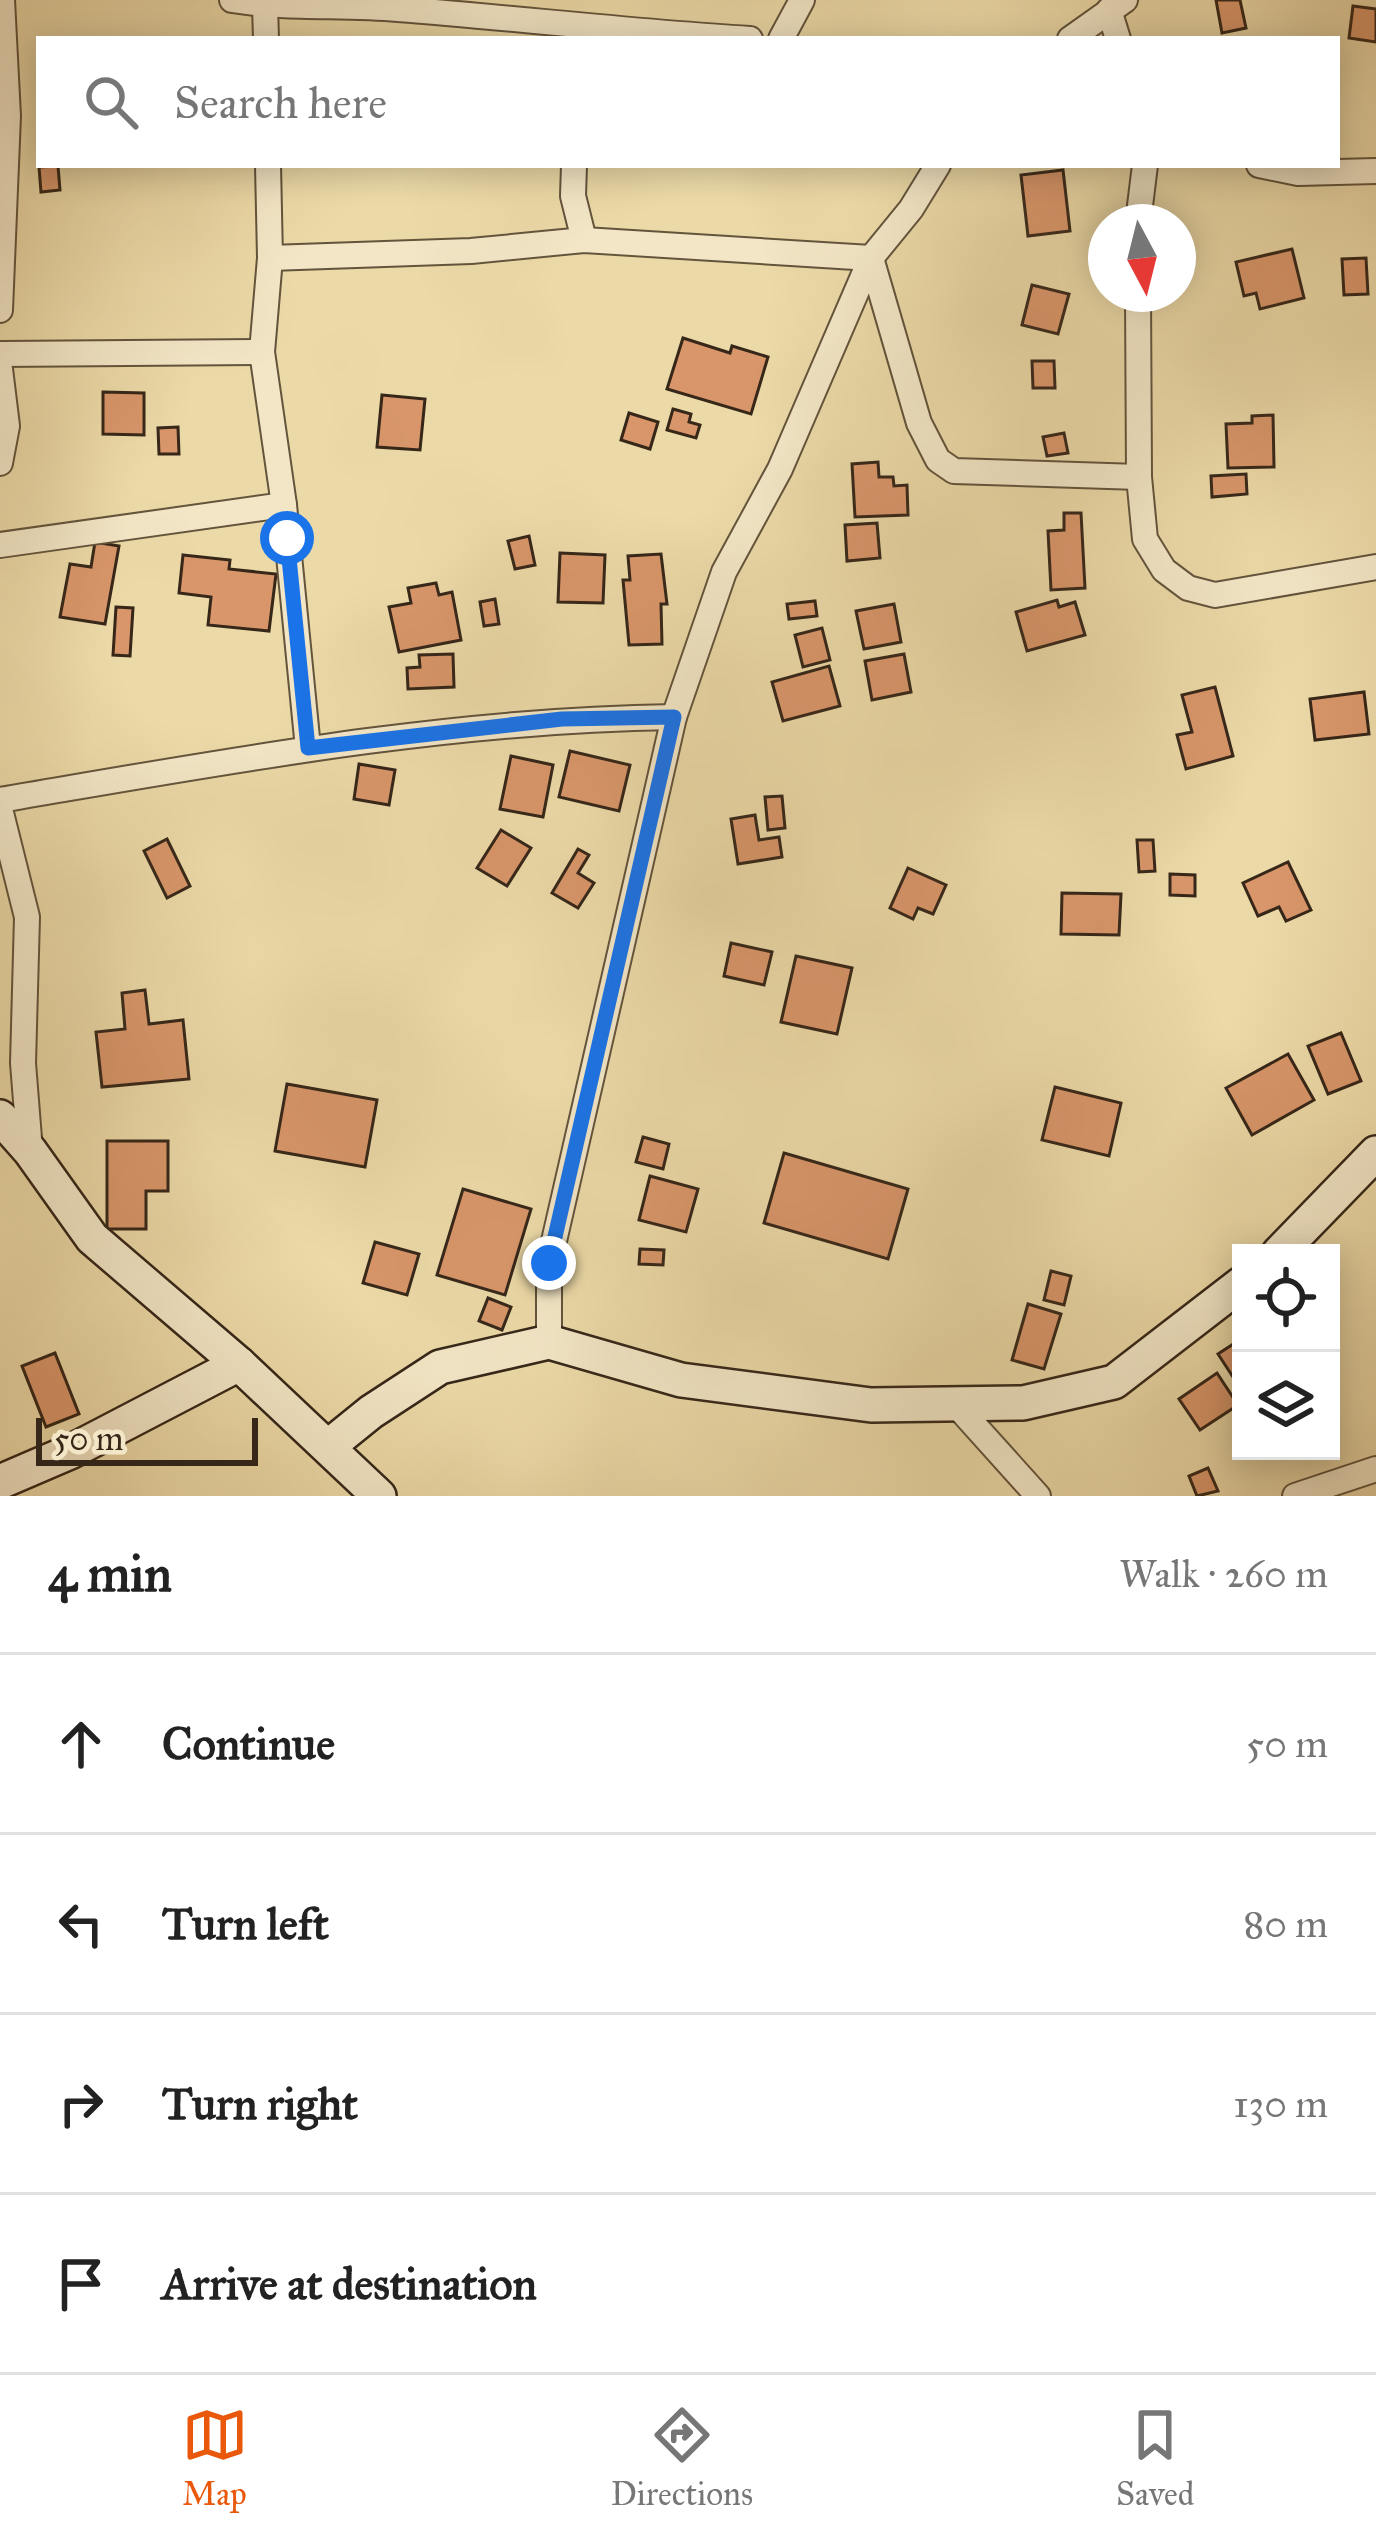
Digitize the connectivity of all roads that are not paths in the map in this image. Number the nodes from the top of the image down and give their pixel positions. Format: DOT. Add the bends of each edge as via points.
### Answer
graph roads {
  1 [pos="2,0"];
  2 [pos="232,0"];
  3 [pos="574,0"];
  4 [pos="802,0"];
  5 [pos="265,5"];
  6 [pos="1117,5"];
  7 [pos="575,33"];
  8 [pos="266,36"];
  9 [pos="662,36"];
  10 [pos="783,36"];
  11 [pos="1074,36"];
  12 [pos="1118,36"];
  13 [pos="268,168"];
  14 [pos="574,168"];
  15 [pos="936,168"];
  16 [pos="1145,168"];
  17 [pos="1276,168"];
  18 [pos="1376,172"];
  19 [pos="1140,204"];
  20 [pos="584,240"];
  21 [pos="270,258"];
  22 [pos="871,258"];
  23 [pos="0,310"];
  24 [pos="1138,312"];
  25 [pos="262,352"];
  26 [pos="0,354"];
  27 [pos="0,369"];
  28 [pos="0,463"];
  29 [pos="1139,477"];
  30 [pos="284,506"];
  31 [pos="0,545"];
  32 [pos="1376,567"];
  33 [pos="674,717"];
  34 [pos="308,748"];
  35 [pos="0,804"];
  36 [pos="0,1118"];
  37 [pos="30,1151"];
  38 [pos="1374,1161"];
  39 [pos="1288,1244"];
  40 [pos="1232,1291"];
  41 [pos="549,1342"];
  42 [pos="239,1364"];
  43 [pos="957,1406"];
  44 [pos="329,1446"];
  45 [pos="1376,1469"];
  46 [pos="0,1482"];
  47 [pos="379,1496"];
  48 [pos="1038,1496"];
  49 [pos="1295,1496"];
  1 -- 23 [label="street" via="8,116"];
  2 -- 5 [label="street"];
  3 -- 7 [label="street"];
  4 -- 10 [label="street"];
  5 -- 7 [label="street" via="396,8"];
  5 -- 8 [label="street"];
  6 -- 11 [label="street"];
  6 -- 12 [label="street"];
  7 -- 9 [label="street"];
  13 -- 21 [label="street"];
  14 -- 20 [label="street"];
  15 -- 22 [label="street"];
  16 -- 19 [label="street"];
  17 -- 18 [label="street"];
  20 -- 21 [label="street"];
  20 -- 22 [label="street"];
  21 -- 25 [label="street"];
  22 -- 29 [label="street" via="919,423 938,460 954,471"];
  22 -- 33 [label="street" via="780,469 724,572"];
  24 -- 29 [label="street"];
  25 -- 26 [label="street"];
  25 -- 30 [label="street"];
  27 -- 28 [label="street" via="7,426"];
  29 -- 32 [label="street" via="1144,539 1164,571 1188,588 1215,595"];
  30 -- 31 [label="street"];
  30 -- 34 [label="street"];
  33 -- 34 [label="street" via="562,719"];
  33 -- 41 [label="street" via="549,1263"];
  34 -- 35 [label="street"];
  35 -- 37 [label="street" via="27,917"];
  36 -- 37 [label="street"];
  37 -- 42 [label="street" via="92,1238"];
  38 -- 39 [label="street"];
  40 -- 43 [label="street" via="1114,1382 1023,1403"];
  41 -- 43 [label="street" via="681,1380 871,1405"];
  41 -- 44 [label="street" via="440,1367"];
  42 -- 44 [label="street"];
  42 -- 46 [label="street"];
  43 -- 48 [label="street"];
  44 -- 47 [label="street"];
  45 -- 49 [label="street"];
}
